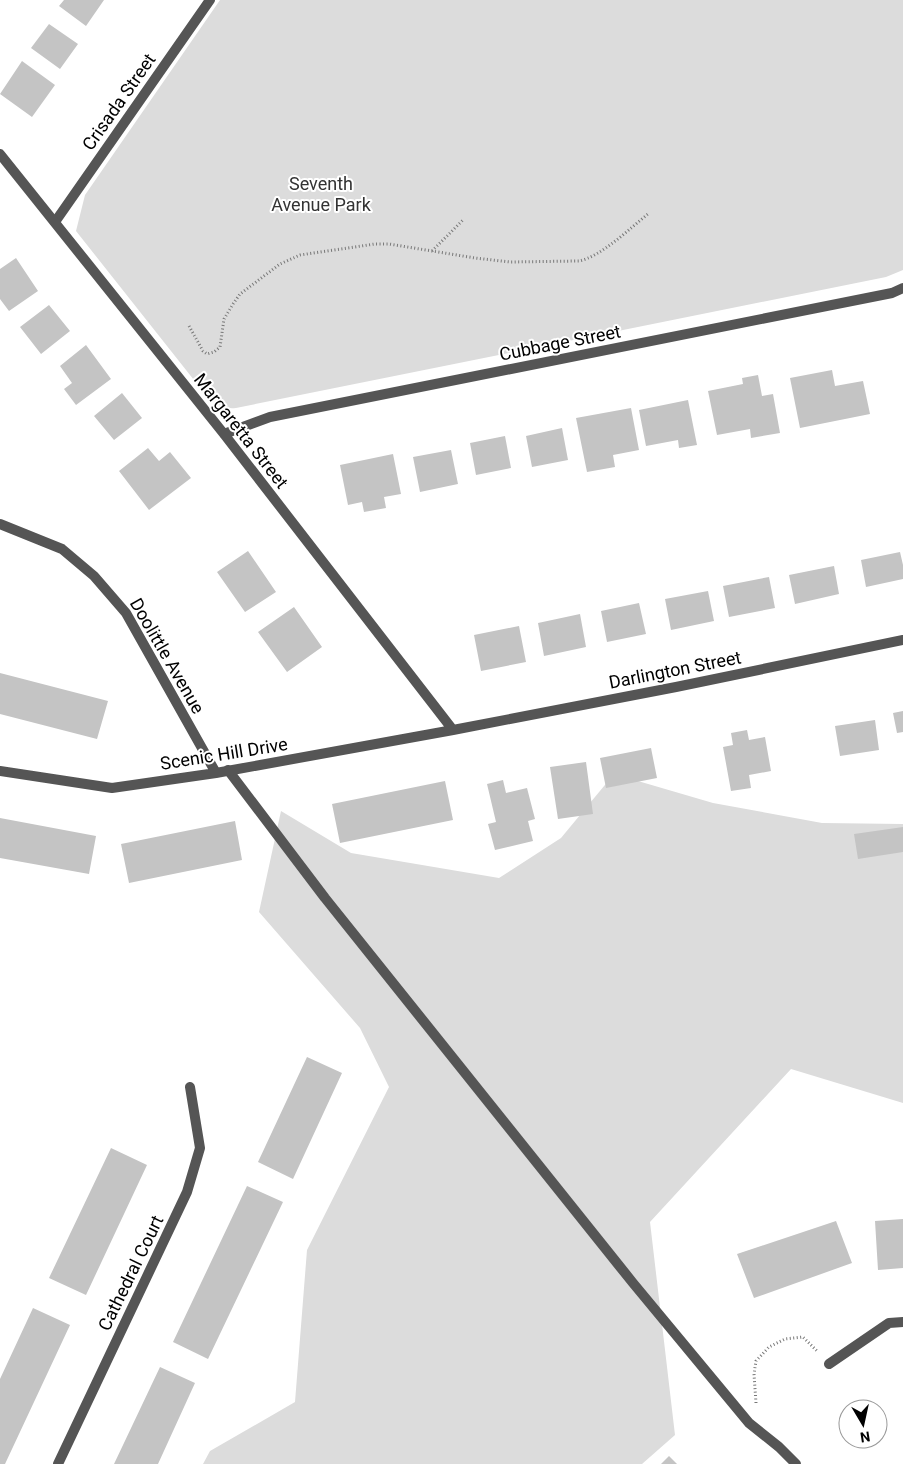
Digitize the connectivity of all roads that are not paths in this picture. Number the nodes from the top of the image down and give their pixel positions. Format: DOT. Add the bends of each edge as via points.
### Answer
graph roads {
  1 [pos="210,0"];
  2 [pos="1,158"];
  3 [pos="55,222"];
  4 [pos="903,288"];
  5 [pos="224,434"];
  6 [pos="0,524"];
  7 [pos="903,640"];
  8 [pos="453,730"];
  9 [pos="228,770"];
  10 [pos="0,771"];
  11 [pos="216,773"];
  12 [pos="190,1087"];
  13 [pos="903,1322"];
  14 [pos="829,1364"];
  15 [pos="58,1464"];
  16 [pos="796,1464"];
  1 -- 3 [label="street, Crisada Street"];
  2 -- 3 [label="street, Margaretta Street"];
  3 -- 5 [label="street, Margaretta Street"];
  4 -- 5 [label="street, Cubbage Street" via="892,293 270,417"];
  5 -- 8 [label="street, Margaretta Street"];
  6 -- 11 [label="street, Doolittle Avenue" via="62,549 94,576 126,613"];
  7 -- 8 [label="street, Darlington Street"];
  8 -- 9 [label="street, Scenic Hill Drive"];
  9 -- 11 [label="street, Scenic Hill Drive"];
  9 -- 16 [label="street" via="325,898 633,1284 749,1422"];
  10 -- 11 [label="street, Scenic Hill Drive" via="112,788"];
  12 -- 15 [label="street, Cathedral Court" via="200,1148 188,1192"];
  13 -- 14 [label="street" via="889,1323"];
}
